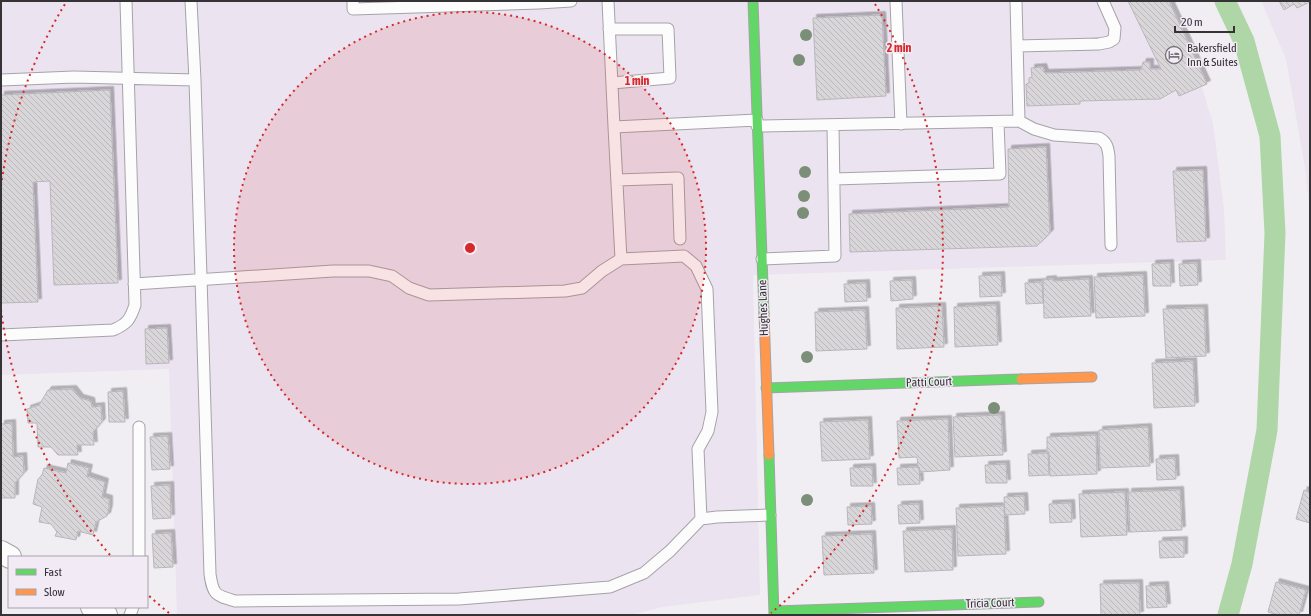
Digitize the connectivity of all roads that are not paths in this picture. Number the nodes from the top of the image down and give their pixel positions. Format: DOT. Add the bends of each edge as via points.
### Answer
graph roads {
  1 [pos="126,1"];
  2 [pos="191,1"];
  3 [pos="353,1"];
  4 [pos="571,1"];
  5 [pos="608,1"];
  6 [pos="753,1"];
  7 [pos="896,1"];
  8 [pos="1016,1"];
  9 [pos="1103,1"];
  10 [pos="539,2"];
  11 [pos="610,29"];
  12 [pos="1017,46"];
  13 [pos="128,78"];
  14 [pos="1,80"];
  15 [pos="195,80"];
  16 [pos="612,83"];
  17 [pos="1019,121"];
  18 [pos="998,122"];
  19 [pos="757,123"];
  20 [pos="901,124"];
  21 [pos="833,125"];
  22 [pos="614,127"];
  23 [pos="834,178"];
  24 [pos="617,180"];
  25 [pos="680,239"];
  26 [pos="1111,245"];
  27 [pos="621,259"];
  28 [pos="762,260"];
  29 [pos="201,280"];
  30 [pos="134,284"];
  31 [pos="1,335"];
  32 [pos="1092,377"];
  33 [pos="766,388"];
  34 [pos="139,427"];
  35 [pos="770,515"];
  36 [pos="701,519"];
  37 [pos="139,556"];
  38 [pos="1039,602"];
  39 [pos="94,608"];
  40 [pos="774,613"];
  41 [pos="106,615"];
  1 -- 13 [label="lane"];
  2 -- 15 [label="lane"];
  3 -- 10 [label="lane" via="353,9"];
  4 -- 10 [label="lane"];
  5 -- 11 [label="lane"];
  6 -- 19 [label="street, Hughes Lane"];
  7 -- 20 [label="lane"];
  8 -- 12 [label="lane"];
  9 -- 12 [label="lane" via="1115,28 1114,39 1109,42"];
  11 -- 16 [label="lane"];
  11 -- 16 [label="lane" via="668,29 670,78"];
  12 -- 17 [label="lane"];
  13 -- 14 [label="lane"];
  13 -- 15 [label="lane"];
  13 -- 30 [label="lane"];
  15 -- 29 [label="lane"];
  16 -- 22 [label="lane"];
  17 -- 18 [label="lane"];
  17 -- 26 [label="lane" via="1054,135 1104,140 1108,156"];
  18 -- 20 [label="lane"];
  18 -- 23 [label="lane" via="1000,174"];
  19 -- 21 [label="lane"];
  19 -- 22 [label="lane"];
  19 -- 28 [label="street, Hughes Lane"];
  20 -- 21 [label="lane"];
  21 -- 23 [label="lane"];
  22 -- 24 [label="lane"];
  23 -- 28 [label="lane" via="835,256"];
  24 -- 25 [label="lane" via="678,178"];
  24 -- 27 [label="lane"];
  27 -- 29 [label="lane" via="582,288 564,291 429,295 409,288 392,276 369,271"];
  27 -- 36 [label="lane" via="684,256 696,266 707,289 712,412 708,431 698,449"];
  28 -- 33 [label="street, Hughes Lane"];
  29 -- 30 [label="lane"];
  29 -- 36 [label="lane" via="210,574 212,588 218,596 235,601 459,599 610,587 644,573"];
  30 -- 31 [label="lane" via="135,305 131,318 113,330"];
  32 -- 33 [label="street, Patti Court"];
  33 -- 35 [label="street, Hughes Lane"];
  34 -- 37 [label="lane"];
  35 -- 36 [label="lane"];
  35 -- 40 [label="street, Hughes Lane"];
  38 -- 40 [label="street, Tricia Court"];
  39 -- 41 [label="street"];
}
